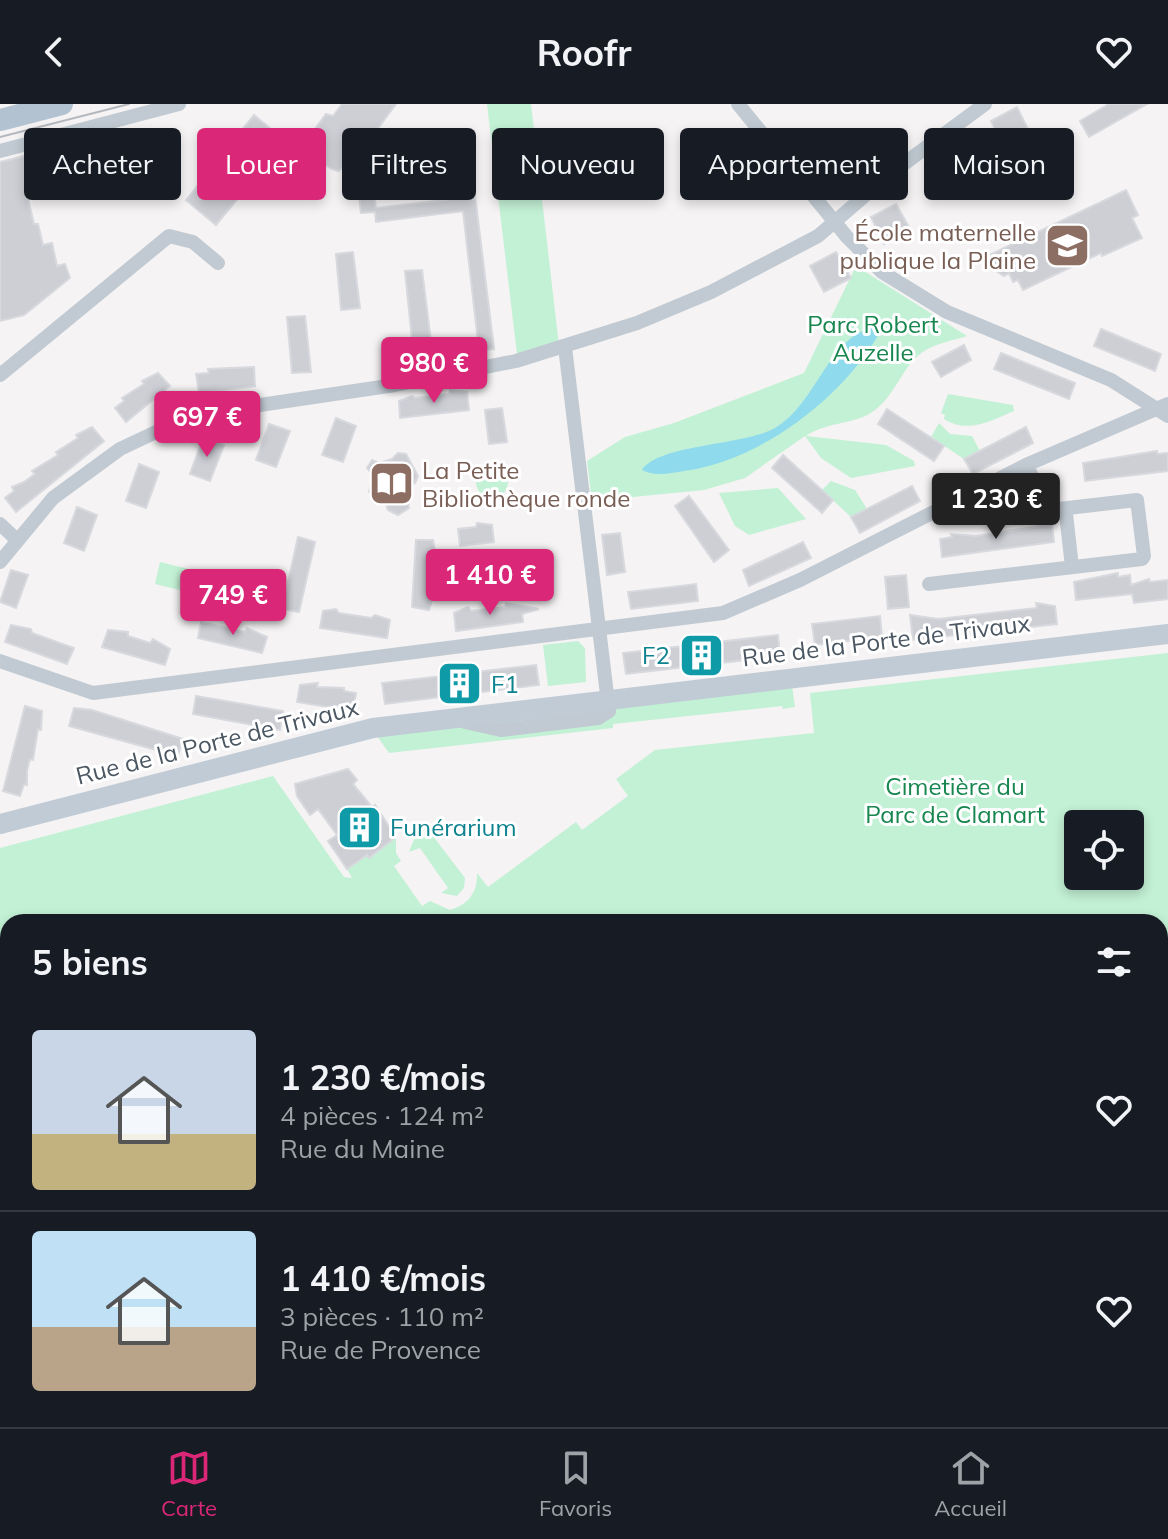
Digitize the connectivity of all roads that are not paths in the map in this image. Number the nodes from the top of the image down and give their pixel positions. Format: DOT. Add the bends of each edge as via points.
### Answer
graph roads {
  1 [pos="62,104"];
  2 [pos="179,104"];
  3 [pos="738,104"];
  4 [pos="985,104"];
  5 [pos="0,120"];
  6 [pos="0,151"];
  7 [pos="836,223"];
  8 [pos="218,263"];
  9 [pos="565,347"];
  10 [pos="0,375"];
  11 [pos="1165,409"];
  12 [pos="1026,465"];
  13 [pos="1059,509"];
  14 [pos="0,524"];
  15 [pos="17,540"];
  16 [pos="0,562"];
  17 [pos="1072,567"];
  18 [pos="929,584"];
  19 [pos="601,628"];
  20 [pos="1168,634"];
  21 [pos="0,661"];
  22 [pos="609,698"];
  23 [pos="0,824"];
  1 -- 5 [label="main road"];
  2 -- 6 [label="street"];
  3 -- 7 [label="street"];
  4 -- 7 [label="street" via="890,174"];
  7 -- 9 [label="street" via="711,292"];
  7 -- 11 [label="street" via="882,272 947,312 1111,380"];
  8 -- 10 [label="street" via="193,242 169,236"];
  9 -- 15 [label="street" via="395,385 192,415 120,449 53,498"];
  9 -- 19 [label="street"];
  11 -- 12 [label="street"];
  12 -- 13 [label="street" via="1045,501"];
  12 -- 19 [label="street" via="800,580 723,613"];
  13 -- 17 [label="street" via="1066,514"];
  13 -- 17 [label="street" via="1137,500 1142,559"];
  14 -- 15 [label="street"];
  15 -- 16 [label="street"];
  17 -- 18 [label="street"];
  19 -- 21 [label="street" via="93,693"];
  19 -- 22 [label="street"];
  20 -- 22 [label="street, Rue de la Porte de Trivaux"];
  22 -- 23 [label="street, Rue de la Porte de Trivaux" via="361,730"];
}
